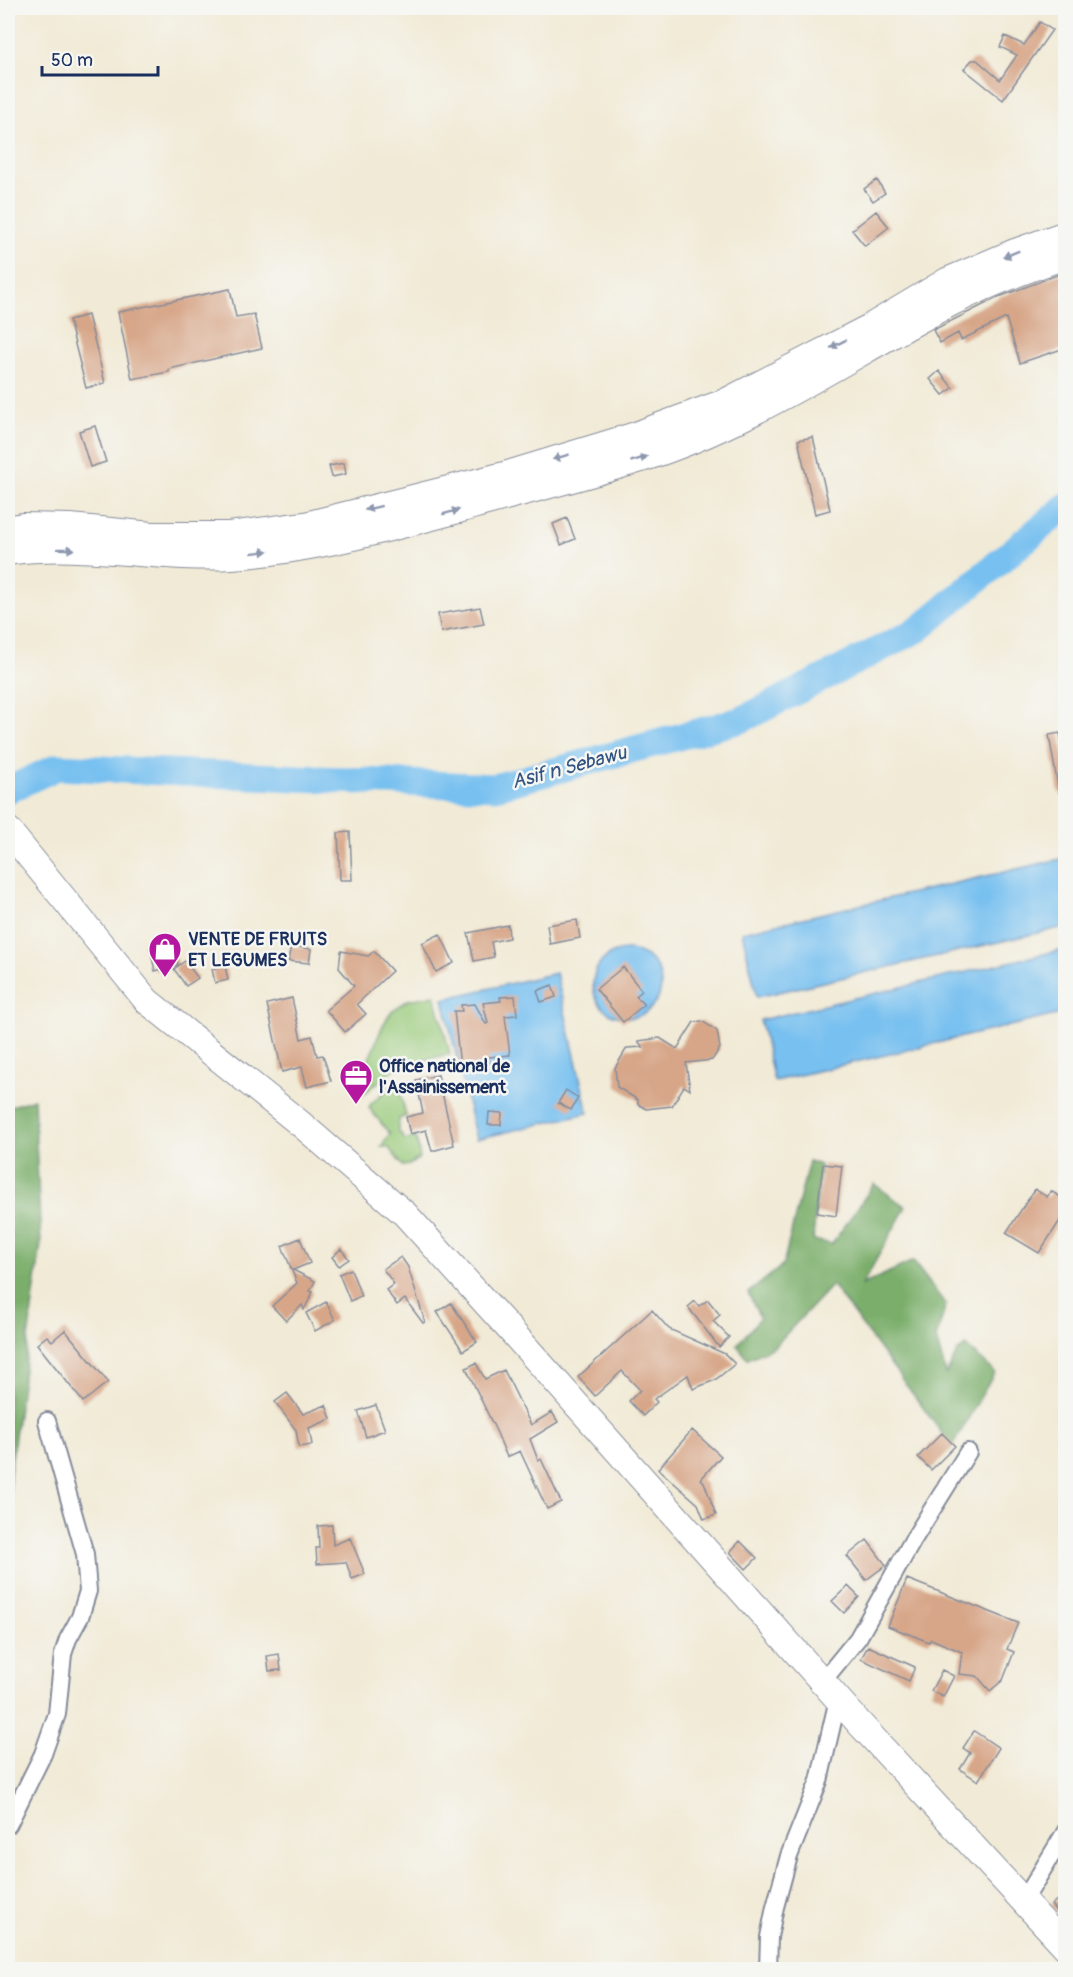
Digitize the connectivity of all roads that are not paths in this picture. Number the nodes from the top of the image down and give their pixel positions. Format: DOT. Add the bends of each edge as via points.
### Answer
graph roads {
  1 [pos="1065,234"];
  2 [pos="1065,256"];
  3 [pos="8,529"];
  4 [pos="8,552"];
  5 [pos="8,830"];
  6 [pos="47,1421"];
  7 [pos="968,1452"];
  8 [pos="830,1690"];
  9 [pos="8,1825"];
  10 [pos="1065,1831"];
  11 [pos="1023,1902"];
  12 [pos="1065,1947"];
  13 [pos="768,1970"];
  1 -- 3 [label="main road, one-way" via="947,281 870,327 724,402 633,436 508,474 304,525 229,536 152,535 70,527"];
  4 -- 2 [label="main road, one-way" via="67,549 232,556 317,544 515,494 643,458 733,423 953,302"];
  5 -- 8 [label="main road" via="147,1001 302,1125 405,1214"];
  6 -- 9 [label="street" via="85,1554 88,1591 63,1654 57,1714 43,1754"];
  7 -- 8 [label="street" via="913,1540"];
  8 -- 11 [label="main road"];
  8 -- 13 [label="street" via="819,1780 789,1856 775,1907"];
  10 -- 11 [label="street"];
  11 -- 12 [label="main road"];
}
